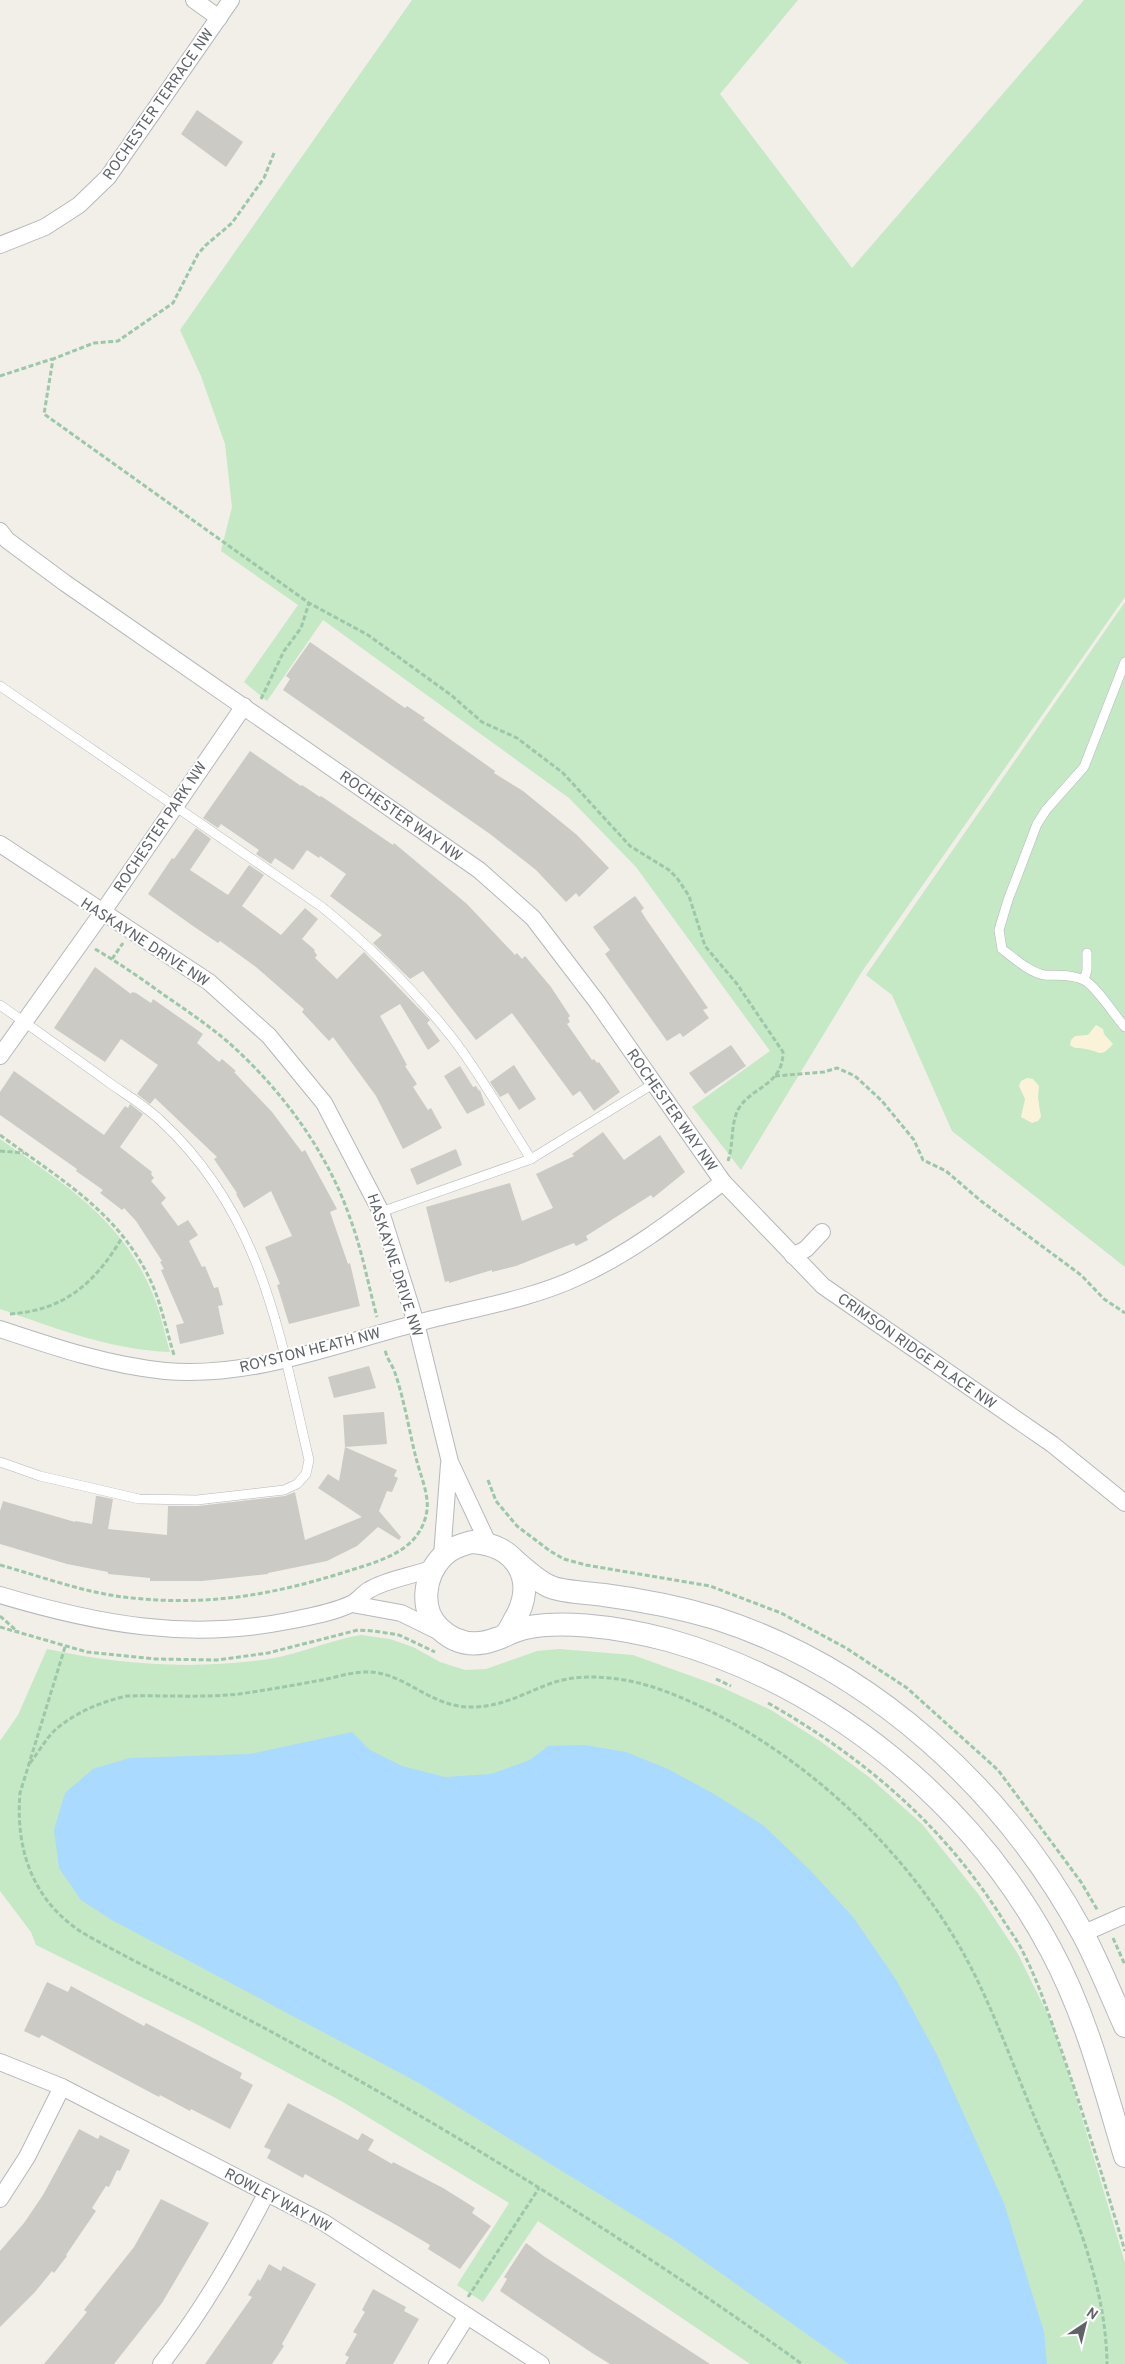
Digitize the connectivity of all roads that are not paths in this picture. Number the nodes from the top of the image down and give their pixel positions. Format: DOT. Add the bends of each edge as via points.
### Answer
graph roads {
  1 [pos="194,0"];
  2 [pos="231,0"];
  3 [pos="219,18"];
  4 [pos="0,245"];
  5 [pos="0,531"];
  6 [pos="1125,662"];
  7 [pos="0,686"];
  8 [pos="244,706"];
  9 [pos="175,806"];
  10 [pos="0,844"];
  11 [pos="102,913"];
  12 [pos="1087,953"];
  13 [pos="1084,980"];
  14 [pos="0,1005"];
  15 [pos="24,1022"];
  16 [pos="1125,1027"];
  17 [pos="0,1056"];
  18 [pos="653,1084"];
  19 [pos="531,1159"];
  20 [pos="723,1182"];
  21 [pos="381,1212"];
  22 [pos="822,1232"];
  23 [pos="793,1256"];
  24 [pos="416,1323"];
  25 [pos="0,1329"];
  26 [pos="285,1359"];
  27 [pos="0,1462"];
  28 [pos="450,1462"];
  29 [pos="1125,1503"];
  30 [pos="488,1543"];
  31 [pos="515,1561"];
  32 [pos="438,1562"];
  33 [pos="0,1595"];
  34 [pos="352,1604"];
  35 [pos="506,1635"];
  36 [pos="444,1645"];
  37 [pos="1125,1915"];
  38 [pos="1082,1934"];
  39 [pos="1051,1950"];
  40 [pos="1125,2026"];
  41 [pos="0,2062"];
  42 [pos="62,2087"];
  43 [pos="1125,2156"];
  44 [pos="266,2194"];
  45 [pos="0,2199"];
  46 [pos="463,2313"];
  47 [pos="162,2364"];
  48 [pos="437,2364"];
  49 [pos="542,2364"];
  1 -- 3 [label="street"];
  2 -- 3 [label="street, ROCHESTER TERRACE NW"];
  3 -- 4 [label="street, ROCHESTER TERRACE NW" via="108,177 78,206 45,226"];
  5 -- 8 [label="street, ROCHESTER WAY NW" via="7,540 65,583"];
  6 -- 13 [label="lane" via="1084,768 1037,824 999,930 1002,949 1021,963 1043,975"];
  7 -- 9 [label="lane"];
  8 -- 9 [label="street, ROCHESTER PARK NW"];
  8 -- 18 [label="street, ROCHESTER WAY NW" via="478,870 533,918"];
  9 -- 11 [label="street, ROCHESTER PARK NW"];
  9 -- 19 [label="lane" via="322,907 367,944 411,988 455,1042"];
  10 -- 11 [label="street, HASKAYNE DRIVE NW"];
  11 -- 15 [label="street, ROCHESTER PARK NW"];
  11 -- 21 [label="street, HASKAYNE DRIVE NW" via="209,982 269,1036 324,1103"];
  12 -- 13 [label="lane"];
  13 -- 16 [label="lane"];
  14 -- 15 [label="lane"];
  15 -- 17 [label="street"];
  15 -- 26 [label="lane" via="159,1119 191,1152 227,1200 254,1256 273,1310"];
  18 -- 19 [label="lane"];
  18 -- 20 [label="street, ROCHESTER WAY NW"];
  19 -- 21 [label="lane"];
  20 -- 23 [label="street, CRIMSON RIDGE PLACE NW"];
  20 -- 24 [label="street, ROYSTON HEATH NW" via="632,1248 577,1278 533,1293"];
  21 -- 24 [label="street, HASKAYNE DRIVE NW"];
  22 -- 23 [label="street" via="806,1249"];
  23 -- 29 [label="street, CRIMSON RIDGE PLACE NW" via="823,1286 1052,1444"];
  24 -- 26 [label="street, ROYSTON HEATH NW"];
  24 -- 28 [label="street, HASKAYNE DRIVE NW"];
  25 -- 26 [label="street, ROYSTON HEATH NW" via="92,1359 165,1371 220,1371"];
  26 -- 27 [label="lane" via="309,1460 306,1474 297,1484 284,1490 197,1500 139,1499 40,1476"];
  28 -- 30 [label="street, HASKAYNE DRIVE NW"];
  28 -- 32 [label="street, HASKAYNE DRIVE NW"];
  30 -- 31 [label="street"];
  30 -- 32 [label="street" via="456,1546"];
  31 -- 35 [label="street" via="523,1575 525,1592 522,1608"];
  31 -- 38 [label="street" via="552,1588 651,1601 756,1632 846,1678 898,1716 972,1782 1047,1876"];
  32 -- 34 [label="street" via="369,1590"];
  32 -- 36 [label="street" via="426,1604"];
  33 -- 34 [label="street" via="88,1620 152,1629 208,1631 262,1626"];
  34 -- 36 [label="street" via="401,1613"];
  35 -- 36 [label="street" via="490,1642 458,1641"];
  35 -- 39 [label="street" via="532,1626 563,1624 656,1637 727,1659 799,1694 830,1712 888,1755 962,1825 1007,1880"];
  37 -- 38 [label="street"];
  38 -- 39 [label="street"];
  38 -- 40 [label="street"];
  39 -- 43 [label="street" via="1087,2030"];
  41 -- 42 [label="street, ROWLEY WAY NW"];
  42 -- 44 [label="street, ROWLEY WAY NW"];
  42 -- 45 [label="street" via="27,2156"];
  44 -- 46 [label="street, ROWLEY WAY NW" via="323,2222"];
  44 -- 47 [label="street" via="232,2260 192,2324"];
  46 -- 48 [label="street"];
  46 -- 49 [label="street, ROWLEY WAY NW"];
}
